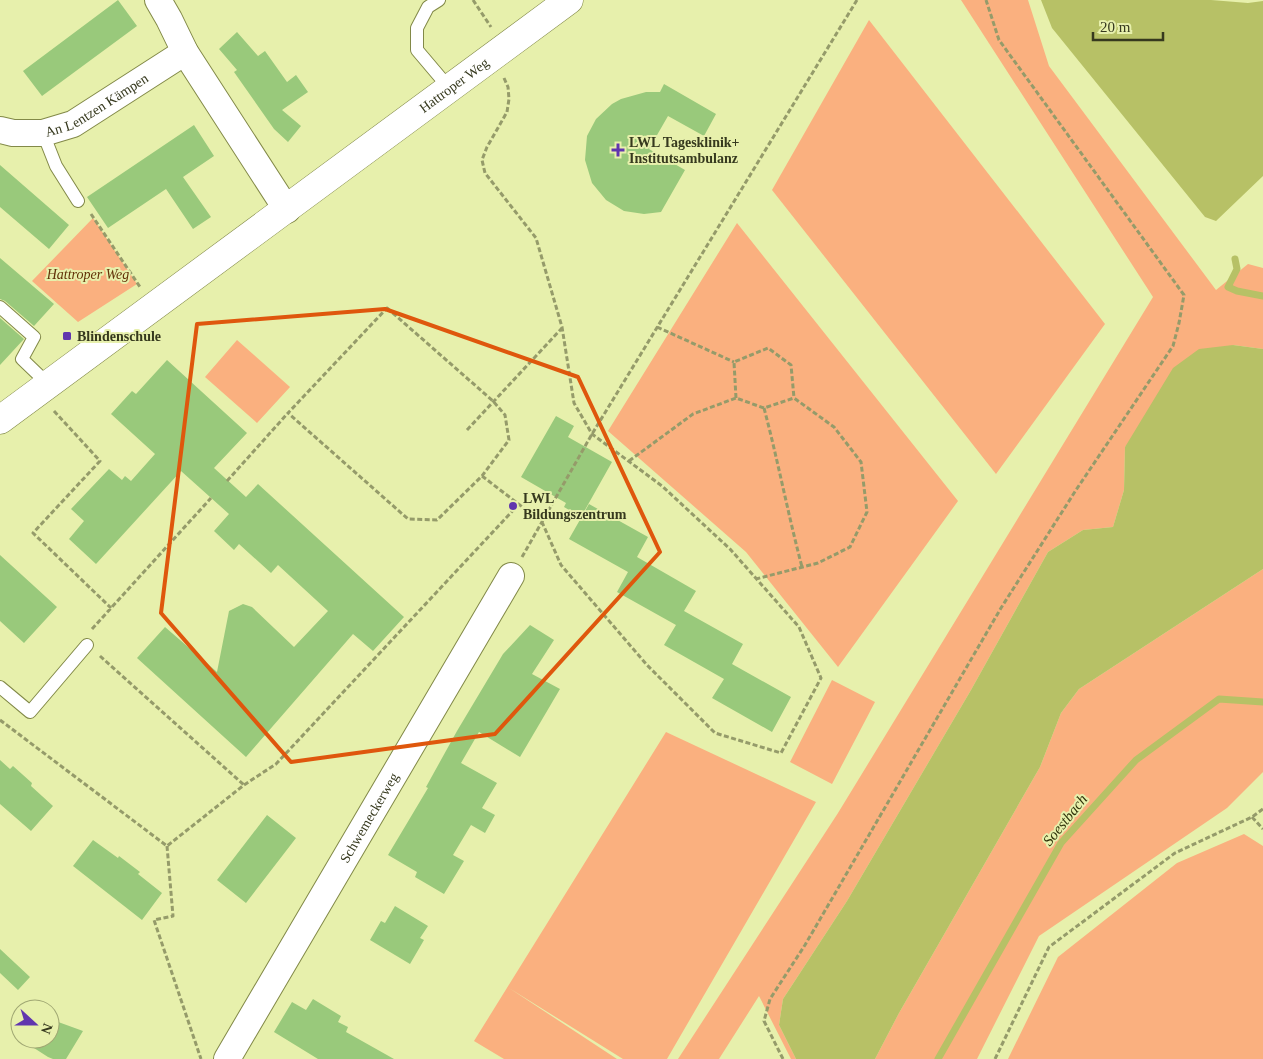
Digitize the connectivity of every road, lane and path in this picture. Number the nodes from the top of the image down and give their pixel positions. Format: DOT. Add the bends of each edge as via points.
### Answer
graph roads {
  1 [pos="158,0"];
  2 [pos="439,0"];
  3 [pos="473,0"];
  4 [pos="569,0"];
  5 [pos="857,0"];
  6 [pos="986,0"];
  7 [pos="504,48"];
  8 [pos="185,52"];
  9 [pos="504,78"];
  10 [pos="450,90"];
  11 [pos="0,130"];
  12 [pos="44,133"];
  13 [pos="78,201"];
  14 [pos="287,210"];
  15 [pos="0,307"];
  16 [pos="152,307"];
  17 [pos="562,327"];
  18 [pos="657,327"];
  19 [pos="734,362"];
  20 [pos="43,388"];
  21 [pos="736,398"];
  22 [pos="794,398"];
  23 [pos="494,401"];
  24 [pos="764,408"];
  25 [pos="288,413"];
  26 [pos="0,420"];
  27 [pos="467,430"];
  28 [pos="592,434"];
  29 [pos="629,461"];
  30 [pos="482,476"];
  31 [pos="227,481"];
  32 [pos="211,498"];
  33 [pos="519,504"];
  34 [pos="542,522"];
  35 [pos="802,567"];
  36 [pos="511,576"];
  37 [pos="756,579"];
  38 [pos="111,608"];
  39 [pos="87,645"];
  40 [pos="0,687"];
  41 [pos="0,720"];
  42 [pos="244,785"];
  43 [pos="1263,808"];
  44 [pos="1252,817"];
  45 [pos="1263,829"];
  46 [pos="167,846"];
  47 [pos="236,1056"];
  48 [pos="201,1059"];
  49 [pos="782,1059"];
  50 [pos="995,1059"];
  1 -- 8 [label="street"];
  2 -- 10 [label="lane" via="428,7 417,28 417,50"];
  3 -- 7 [label="path"];
  4 -- 7 [label="main road, Hattroper Weg"];
  5 -- 18 [label="path"];
  6 -- 49 [label="path" via="999,40 1184,295 1180,323 1173,346 1000,608 805,945 770,999 764,1021"];
  7 -- 10 [label="main road, Hattroper Weg"];
  8 -- 12 [label="street, An Lentzen Kämpen" via="73,124"];
  8 -- 14 [label="street"];
  9 -- 17 [label="path" via="508,86 507,112 486,147 482,160 485,173 536,238"];
  10 -- 14 [label="main road, Hattroper Weg"];
  11 -- 12 [label="street, An Lentzen Kämpen"];
  12 -- 13 [label="lane" via="56,166"];
  13 -- 16 [label="path" via="94,216"];
  14 -- 16 [label="main road, Hattroper Weg"];
  15 -- 20 [label="lane" via="34,337 22,359"];
  16 -- 20 [label="main road, Hattroper Weg"];
  17 -- 23 [label="path"];
  17 -- 28 [label="path" via="574,403"];
  18 -- 19 [label="path"];
  18 -- 28 [label="path"];
  19 -- 21 [label="path"];
  19 -- 22 [label="path" via="768,348 791,365"];
  20 -- 26 [label="main road, Hattroper Weg"];
  20 -- 38 [label="path" via="100,461 33,533"];
  21 -- 24 [label="path"];
  21 -- 29 [label="path" via="693,414"];
  22 -- 24 [label="path"];
  22 -- 35 [label="path" via="834,427 860,462 867,512 850,547"];
  23 -- 25 [label="path" via="387,308"];
  23 -- 27 [label="path"];
  23 -- 30 [label="path" via="505,416 509,440"];
  24 -- 35 [label="path"];
  25 -- 30 [label="path" via="408,518 437,520"];
  25 -- 31 [label="path"];
  28 -- 29 [label="path"];
  28 -- 34 [label="path"];
  29 -- 37 [label="path" via="662,486 730,549"];
  30 -- 33 [label="path"];
  32 -- 38 [label="path"];
  33 -- 34 [label="path"];
  33 -- 42 [label="path" via="276,764"];
  34 -- 36 [label="path"];
  34 -- 37 [label="path" via="561,566 647,665 715,733 782,753 821,678 798,627"];
  35 -- 37 [label="path"];
  36 -- 47 [label="street, Schwemeckerweg"];
  38 -- 39 [label="path" via="82,641"];
  39 -- 40 [label="lane" via="30,712"];
  39 -- 42 [label="path"];
  41 -- 46 [label="path"];
  42 -- 46 [label="path"];
  43 -- 44 [label="path"];
  44 -- 45 [label="path"];
  44 -- 50 [label="path" via="1175,854 1049,947"];
  46 -- 48 [label="path" via="173,916 154,920"];
}
